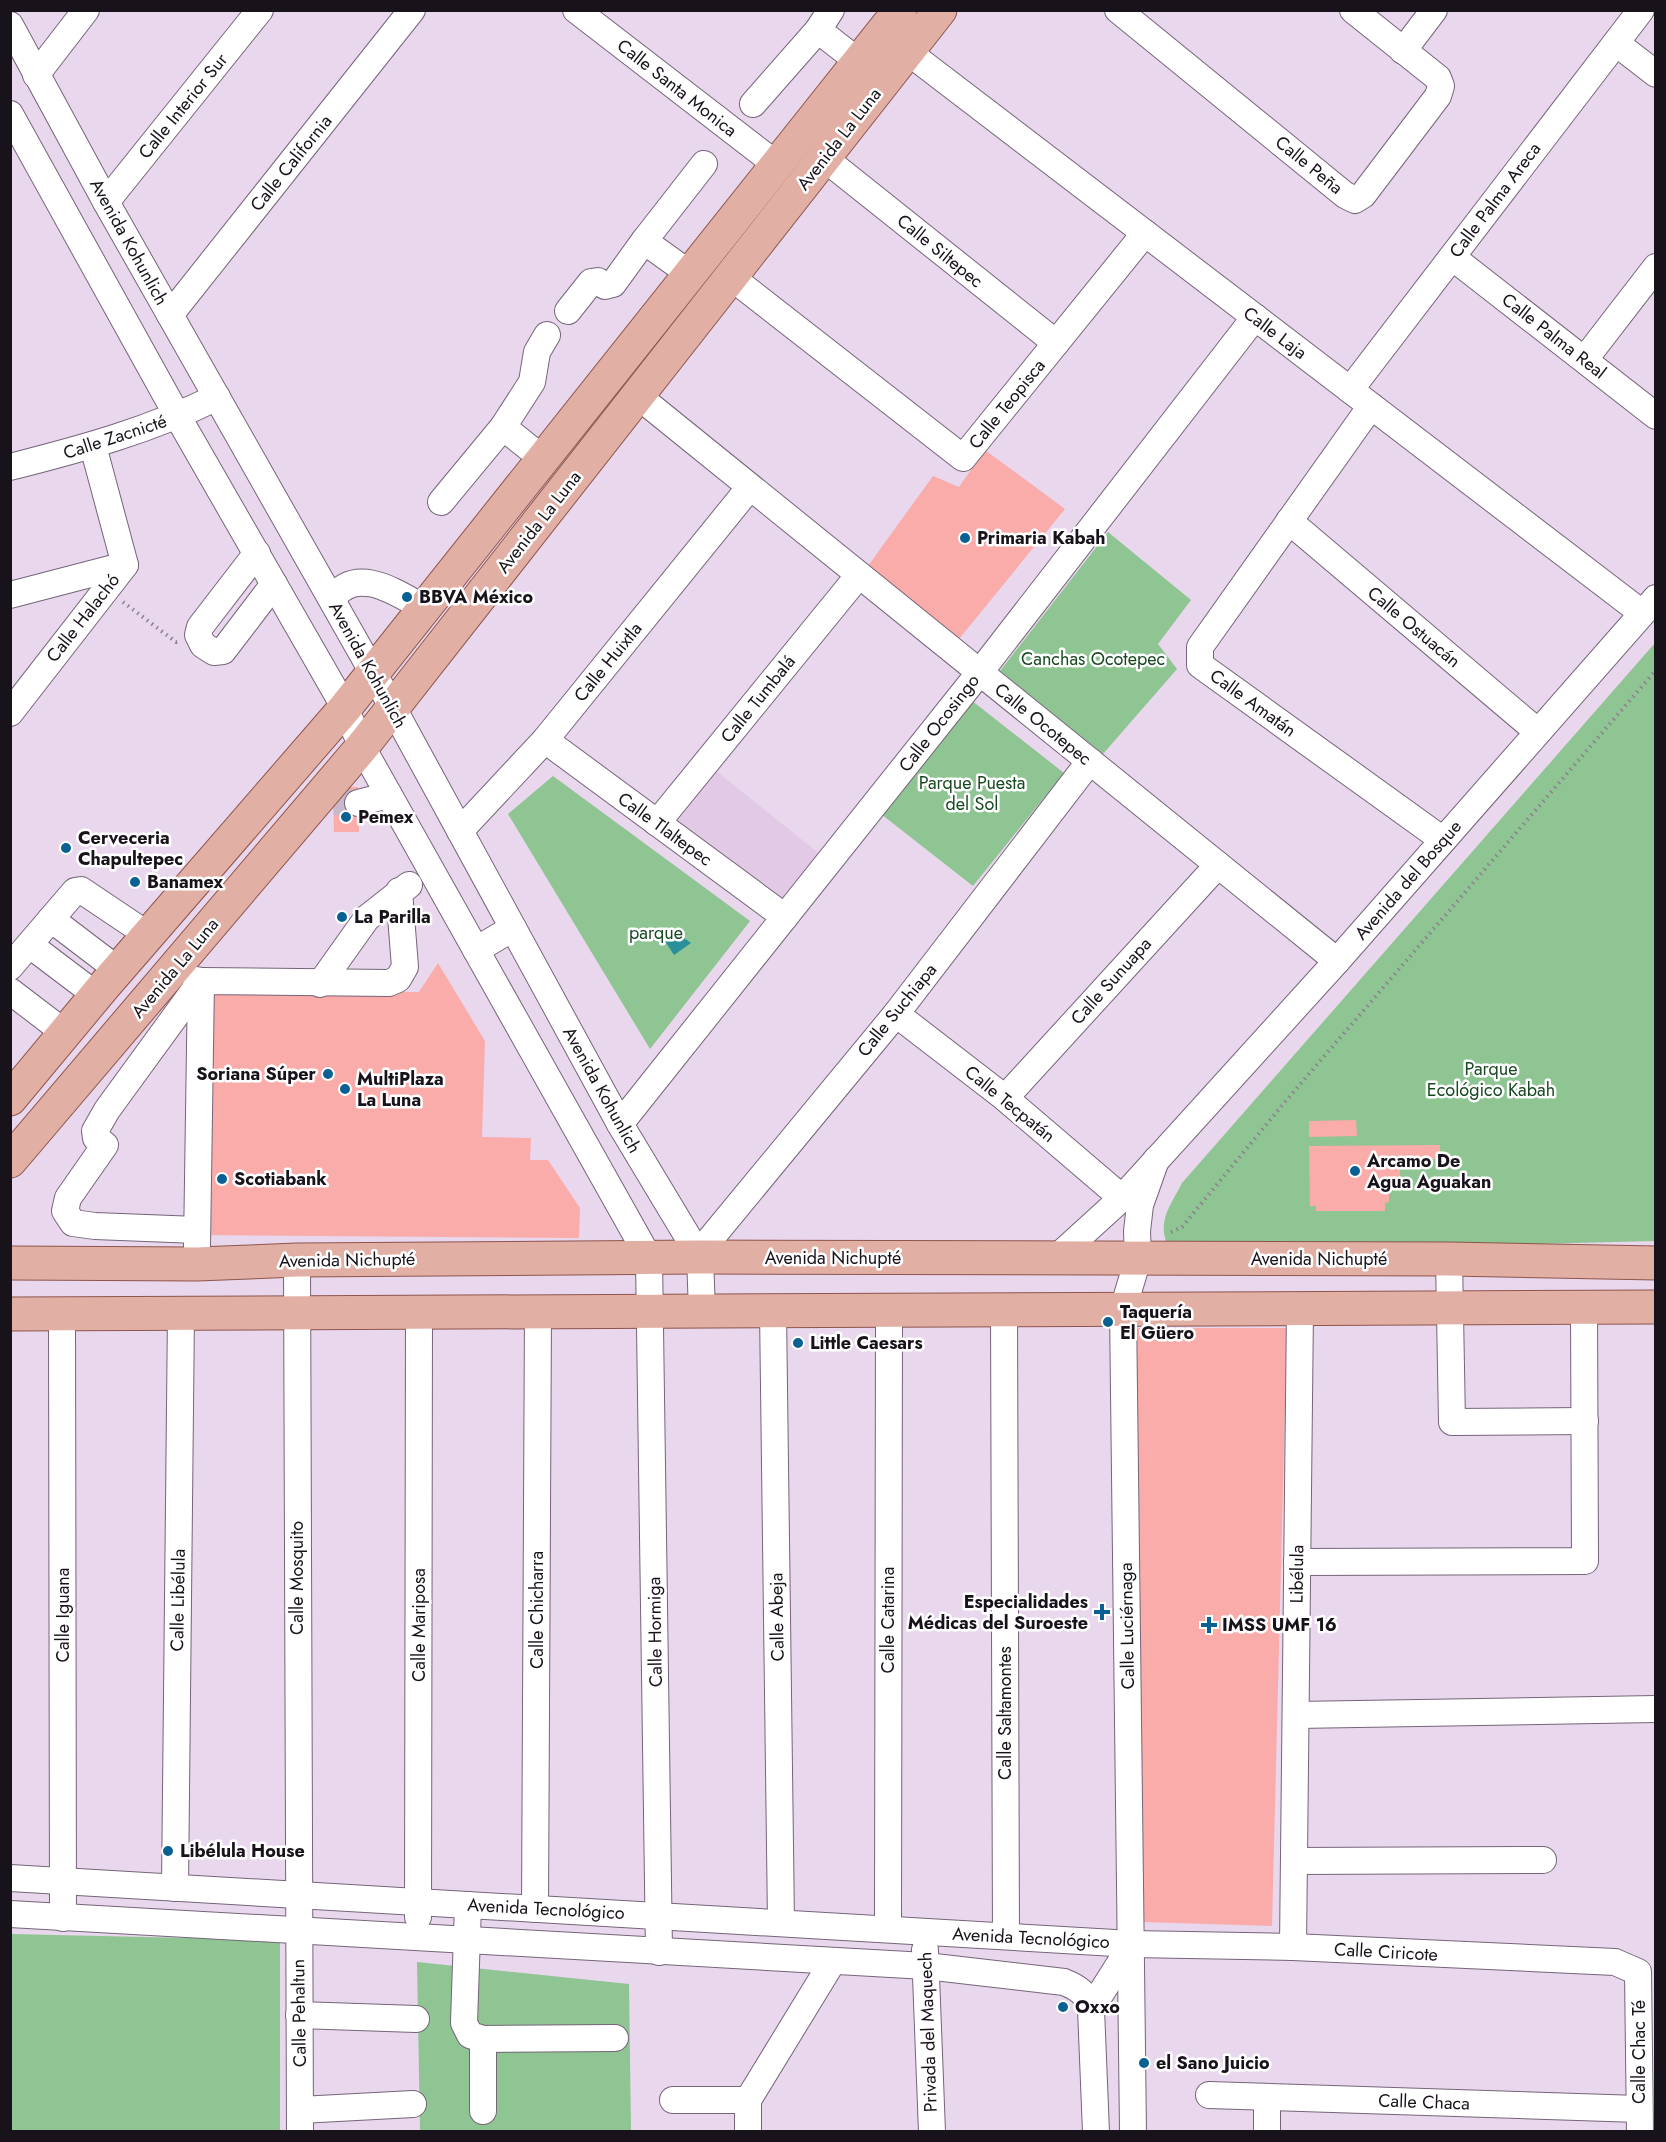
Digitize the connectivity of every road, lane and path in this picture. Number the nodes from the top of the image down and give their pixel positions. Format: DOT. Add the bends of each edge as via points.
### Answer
graph roads {
  1 [pos="86,10"];
  2 [pos="260,10"];
  3 [pos="412,10"];
  4 [pos="576,10"];
  5 [pos="900,10"];
  6 [pos="940,10"];
  7 [pos="1118,10"];
  8 [pos="1353,10"];
  9 [pos="1434,10"];
  10 [pos="1641,10"];
  11 [pos="825,20"];
  12 [pos="10,25"];
  13 [pos="1616,43"];
  14 [pos="1403,51"];
  15 [pos="908,52"];
  16 [pos="859,62"];
  17 [pos="1656,74"];
  18 [pos="36,75"];
  19 [pos="753,104"];
  20 [pos="11,114"];
  21 [pos="19,145"];
  22 [pos="824,158"];
  23 [pos="704,164"];
  24 [pos="777,165"];
  25 [pos="106,202"];
  26 [pos="1145,233"];
  27 [pos="644,241"];
  28 [pos="1452,257"];
  29 [pos="1656,267"];
  30 [pos="690,274"];
  31 [pos="731,277"];
  32 [pos="568,311"];
  33 [pos="170,315"];
  34 [pos="1255,317"];
  35 [pos="547,335"];
  36 [pos="1056,343"];
  37 [pos="1585,359"];
  38 [pos="1350,390"];
  39 [pos="638,396"];
  40 [pos="217,397"];
  41 [pos="1371,406"];
  42 [pos="1655,415"];
  43 [pos="178,417"];
  44 [pos="503,427"];
  45 [pos="93,446"];
  46 [pos="543,459"];
  47 [pos="10,467"];
  48 [pos="750,487"];
  49 [pos="441,502"];
  50 [pos="1289,521"];
  51 [pos="257,553"];
  52 [pos="125,565"];
  53 [pos="859,575"];
  54 [pos="274,584"];
  55 [pos="106,588"];
  56 [pos="10,595"];
  57 [pos="332,599"];
  58 [pos="1649,605"];
  59 [pos="424,608"];
  60 [pos="198,635"];
  61 [pos="1656,670"];
  62 [pos="373,672"];
  63 [pos="980,672"];
  64 [pos="345,708"];
  65 [pos="393,708"];
  66 [pos="10,713"];
  67 [pos="1538,732"];
  68 [pos="545,740"];
  69 [pos="362,747"];
  70 [pos="1090,762"];
  71 [pos="389,795"];
  72 [pos="338,800"];
  73 [pos="657,823"];
  74 [pos="460,831"];
  75 [pos="1443,840"];
  76 [pos="1218,865"];
  77 [pos="431,870"];
  78 [pos="399,891"];
  79 [pos="785,917"];
  80 [pos="51,919"];
  81 [pos="513,928"];
  82 [pos="148,935"];
  83 [pos="30,945"];
  84 [pos="476,950"];
  85 [pos="1337,961"];
  86 [pos="10,967"];
  87 [pos="169,975"];
  88 [pos="201,981"];
  89 [pos="106,984"];
  90 [pos="320,984"];
  91 [pos="10,991"];
  92 [pos="135,1014"];
  93 [pos="896,1014"];
  94 [pos="65,1033"];
  95 [pos="1005,1098"];
  96 [pos="10,1099"];
  97 [pos="620,1124"];
  98 [pos="1156,1160"];
  99 [pos="10,1161"];
  100 [pos="1122,1198"];
  101 [pos="197,1230"];
  102 [pos="1138,1253"];
  103 [pos="699,1255"];
  104 [pos="649,1258"];
  105 [pos="1055,1259"];
  106 [pos="1449,1259"];
  107 [pos="297,1260"];
  108 [pos="10,1263"];
  109 [pos="1656,1263"];
  110 [pos="197,1264"];
  111 [pos="1584,1307"];
  112 [pos="1656,1307"];
  113 [pos="1300,1308"];
  114 [pos="1448,1308"];
  115 [pos="1004,1309"];
  116 [pos="1123,1309"];
  117 [pos="773,1310"];
  118 [pos="889,1310"];
  119 [pos="538,1311"];
  120 [pos="702,1311"];
  121 [pos="181,1312"];
  122 [pos="297,1312"];
  123 [pos="419,1312"];
  124 [pos="651,1312"];
  125 [pos="62,1313"];
  126 [pos="10,1314"];
  127 [pos="1585,1421"];
  128 [pos="1297,1562"];
  129 [pos="1656,1709"];
  130 [pos="1296,1715"];
  131 [pos="1543,1860"];
  132 [pos="1294,1861"];
  133 [pos="10,1878"];
  134 [pos="64,1881"];
  135 [pos="175,1888"];
  136 [pos="297,1895"];
  137 [pos="418,1902"];
  138 [pos="468,1905"];
  139 [pos="535,1909"];
  140 [pos="10,1914"];
  141 [pos="658,1916"];
  142 [pos="63,1917"];
  143 [pos="781,1923"];
  144 [pos="888,1929"];
  145 [pos="298,1932"];
  146 [pos="924,1932"];
  147 [pos="1006,1936"];
  148 [pos="417,1938"];
  149 [pos="466,1941"];
  150 [pos="1132,1944"];
  151 [pos="1293,1947"];
  152 [pos="659,1952"];
  153 [pos="833,1961"];
  154 [pos="926,1966"];
  155 [pos="1638,1972"];
  156 [pos="1092,2009"];
  157 [pos="299,2015"];
  158 [pos="416,2019"];
  159 [pos="615,2038"];
  160 [pos="483,2039"];
  161 [pos="1209,2095"];
  162 [pos="1267,2098"];
  163 [pos="673,2100"];
  164 [pos="748,2100"];
  165 [pos="413,2104"];
  166 [pos="483,2110"];
  167 [pos="1639,2120"];
  168 [pos="300,2121"];
  169 [pos="748,2132"];
  170 [pos="932,2132"];
  171 [pos="1096,2132"];
  172 [pos="1133,2132"];
  173 [pos="1267,2132"];
  1 -- 18 [label="street"];
  2 -- 25 [label="street, Calle Interior Sur"];
  3 -- 33 [label="street, Calle California"];
  4 -- 24 [label="street, Calle Santa Monica"];
  5 -- 16 [label="main road, Avenida La Luna"];
  6 -- 15 [label="main road, Avenida La Luna"];
  7 -- 14 [label="street, Calle Peña" via="1355,200 1438,96 1438,78"];
  8 -- 14 [label="street, Calle Peña"];
  9 -- 14 [label="street"];
  10 -- 13 [label="street, Calle Palma Areca"];
  11 -- 16 [label="street"];
  11 -- 19 [label="street"];
  12 -- 18 [label="street, Avenida Kohunlich"];
  13 -- 17 [label="street"];
  13 -- 28 [label="street, Calle Palma Areca"];
  15 -- 22 [label="main road, Avenida La Luna"];
  15 -- 26 [label="street, Calle Laja"];
  16 -- 24 [label="main road, Avenida La Luna"];
  18 -- 25 [label="street, Avenida Kohunlich"];
  20 -- 21 [label="street"];
  21 -- 43 [label="street"];
  22 -- 31 [label="main road, Avenida La Luna"];
  22 -- 36 [label="street, Calle Siltepec"];
  23 -- 27 [label="street"];
  24 -- 30 [label="main road, Avenida La Luna"];
  25 -- 33 [label="street, Avenida Kohunlich"];
  26 -- 34 [label="street, Calle Laja"];
  26 -- 36 [label="street, Calle Teopisca"];
  27 -- 30 [label="street"];
  27 -- 32 [label="street" via="613,284 591,282"];
  28 -- 37 [label="street, Calle Palma Real"];
  28 -- 38 [label="street, Calle Palma Areca"];
  29 -- 37 [label="street"];
  30 -- 46 [label="main road, Avenida La Luna"];
  31 -- 36 [label="street, Calle Teopisca" via="963,458"];
  31 -- 39 [label="main road, Avenida La Luna"];
  33 -- 40 [label="street, Avenida Kohunlich"];
  34 -- 38 [label="street, Calle Laja"];
  34 -- 63 [label="street, Calle Ocosingo"];
  35 -- 44 [label="street" via="537,352 532,382"];
  37 -- 42 [label="street, Calle Palma Real"];
  38 -- 41 [label="street, Calle Laja"];
  39 -- 48 [label="street, Calle Ocotepec"];
  39 -- 65 [label="main road, Avenida La Luna"];
  40 -- 43 [label="street, Calle Zacnicté"];
  40 -- 57 [label="street, Avenida Kohunlich"];
  41 -- 50 [label="street, Calle Amatán"];
  41 -- 58 [label="street, Calle Laja"];
  43 -- 45 [label="street, Calle Zacnicté"];
  43 -- 51 [label="street"];
  44 -- 46 [label="street"];
  44 -- 49 [label="street"];
  45 -- 47 [label="street, Calle Zacnicté"];
  45 -- 52 [label="street, Calle Halachó"];
  46 -- 59 [label="main road, Avenida La Luna"];
  48 -- 53 [label="street, Calle Ocotepec"];
  48 -- 68 [label="street, Calle Huixtla"];
  50 -- 67 [label="street, Calle Ostuacán"];
  50 -- 75 [label="street, Calle Amatán" via="1200,647 1200,665"];
  51 -- 54 [label="street"];
  51 -- 60 [label="street" via="200,627"];
  52 -- 55 [label="street, Calle Halachó"];
  52 -- 56 [label="street"];
  53 -- 63 [label="street, Calle Ocotepec"];
  53 -- 73 [label="street, Calle Tumbalá"];
  54 -- 60 [label="street" via="223,651 214,652 203,645"];
  54 -- 64 [label="street"];
  55 -- 60 [label="path" via="176,642"];
  55 -- 66 [label="street, Calle Halachó"];
  57 -- 59 [label="street" via="350,583 371,582"];
  57 -- 62 [label="street, Avenida Kohunlich"];
  58 -- 67 [label="street, Avenida del Bosque"];
  59 -- 62 [label="main road, Avenida La Luna"];
  61 -- 102 [label="path" via="1182,1227"];
  62 -- 64 [label="main road, Avenida La Luna"];
  62 -- 65 [label="street, Avenida Kohunlich"];
  63 -- 70 [label="street, Calle Ocotepec"];
  63 -- 79 [label="street, Calle Ocosingo"];
  64 -- 69 [label="street"];
  64 -- 82 [label="main road, Avenida La Luna"];
  65 -- 69 [label="main road, Avenida La Luna"];
  65 -- 74 [label="street, Avenida Kohunlich"];
  67 -- 75 [label="street, Avenida del Bosque"];
  68 -- 73 [label="street, Calle Tlaltepec"];
  68 -- 74 [label="street, Calle Huixtla"];
  69 -- 71 [label="street"];
  69 -- 72 [label="main road, Avenida La Luna"];
  70 -- 76 [label="street, Calle Ocotepec"];
  70 -- 93 [label="street, Calle Suchiapa"];
  71 -- 72 [label="street"];
  71 -- 77 [label="street"];
  72 -- 87 [label="main road, Avenida La Luna"];
  73 -- 79 [label="street, Calle Tlaltepec"];
  74 -- 81 [label="street, Avenida Kohunlich"];
  75 -- 85 [label="street, Avenida del Bosque"];
  76 -- 85 [label="street, Calle Ocotepec"];
  76 -- 95 [label="street, Calle Sunuapa"];
  77 -- 78 [label="street"];
  77 -- 84 [label="street"];
  78 -- 90 [label="street" via="367,918"];
  78 -- 90 [label="street" via="404,974 389,983"];
  79 -- 97 [label="street, Calle Ocosingo"];
  80 -- 82 [label="street" via="75,891 81,890"];
  80 -- 83 [label="street"];
  80 -- 89 [label="street"];
  81 -- 84 [label="street"];
  81 -- 97 [label="street, Avenida Kohunlich"];
  82 -- 89 [label="main road, Avenida La Luna"];
  83 -- 86 [label="street"];
  83 -- 89 [label="street"];
  84 -- 104 [label="street"];
  85 -- 98 [label="street, Avenida del Bosque"];
  87 -- 88 [label="street"];
  87 -- 92 [label="main road, Avenida La Luna"];
  88 -- 90 [label="street"];
  88 -- 101 [label="street"];
  88 -- 101 [label="street" via="107,1110 95,1131 96,1138 105,1145 68,1198 65,1211 73,1222 95,1226"];
  89 -- 92 [label="main road"];
  89 -- 94 [label="main road, Avenida La Luna"];
  91 -- 94 [label="street"];
  92 -- 99 [label="main road, Avenida La Luna"];
  93 -- 95 [label="street, Calle Tecpatán"];
  93 -- 103 [label="street, Calle Suchiapa"];
  94 -- 96 [label="main road, Avenida La Luna"];
  95 -- 100 [label="street, Calle Tecpatán"];
  97 -- 103 [label="street, Avenida Kohunlich"];
  98 -- 100 [label="street, Avenida del Bosque"];
  98 -- 102 [label="street, Avenida del Bosque" via="1140,1205"];
  100 -- 105 [label="street, Avenida del Bosque"];
  101 -- 110 [label="street"];
  102 -- 105 [label="main road, Avenida Nichupté"];
  102 -- 106 [label="main road, Avenida Nichupté"];
  102 -- 116 [label="street, Avenida del Bosque"];
  103 -- 104 [label="main road, Avenida Nichupté"];
  103 -- 105 [label="main road, Avenida Nichupté"];
  103 -- 120 [label="street, Avenida Kohunlich"];
  104 -- 107 [label="main road, Avenida Nichupté"];
  104 -- 124 [label="street"];
  106 -- 109 [label="main road, Avenida Nichupté"];
  106 -- 114 [label="street"];
  107 -- 110 [label="main road, Avenida Nichupté"];
  107 -- 122 [label="street, Calle Mosquito"];
  108 -- 110 [label="main road, Avenida Nichupté"];
  111 -- 112 [label="main road"];
  111 -- 114 [label="main road"];
  111 -- 127 [label="street"];
  113 -- 114 [label="main road"];
  113 -- 116 [label="main road"];
  113 -- 128 [label="street, Libélula"];
  114 -- 127 [label="street" via="1452,1422"];
  115 -- 116 [label="main road"];
  115 -- 118 [label="main road"];
  115 -- 147 [label="street, Calle Saltamontes"];
  116 -- 150 [label="street, Calle Luciérnaga"];
  117 -- 118 [label="main road"];
  117 -- 120 [label="main road"];
  117 -- 143 [label="street, Calle Abeja"];
  118 -- 144 [label="street, Calle Catarina"];
  119 -- 123 [label="main road"];
  119 -- 124 [label="main road"];
  119 -- 139 [label="street, Calle Chicharra"];
  120 -- 124 [label="main road"];
  121 -- 122 [label="main road"];
  121 -- 125 [label="main road"];
  121 -- 135 [label="street, Calle Libélula"];
  122 -- 123 [label="main road"];
  122 -- 136 [label="street, Calle Mosquito"];
  123 -- 137 [label="street, Calle Mariposa"];
  124 -- 141 [label="street, Calle Hormiga"];
  125 -- 126 [label="main road"];
  125 -- 134 [label="street, Calle Iguana"];
  127 -- 128 [label="street" via="1585,1561"];
  128 -- 130 [label="street, Libélula"];
  129 -- 130 [label="street"];
  130 -- 132 [label="street, Libélula"];
  131 -- 132 [label="street"];
  132 -- 151 [label="street, Libélula"];
  133 -- 134 [label="street, Avenida Tecnológico"];
  134 -- 135 [label="street, Avenida Tecnológico"];
  134 -- 142 [label="street, Calle Iguana"];
  135 -- 136 [label="street, Avenida Tecnológico"];
  136 -- 137 [label="street, Avenida Tecnológico"];
  136 -- 145 [label="street, Calle Pehaltun"];
  137 -- 138 [label="street, Avenida Tecnológico"];
  137 -- 148 [label="street, Calle Mariposa"];
  138 -- 139 [label="street, Avenida Tecnológico"];
  138 -- 149 [label="street"];
  139 -- 141 [label="street, Avenida Tecnológico"];
  140 -- 142 [label="street, Avenida Tecnológico"];
  141 -- 143 [label="street, Avenida Tecnológico"];
  141 -- 152 [label="street, Calle Hormiga"];
  142 -- 145 [label="street, Avenida Tecnológico"];
  143 -- 144 [label="street, Avenida Tecnológico"];
  144 -- 146 [label="street, Avenida Tecnológico"];
  145 -- 148 [label="street, Avenida Tecnológico"];
  145 -- 157 [label="street, Calle Pehaltun"];
  146 -- 147 [label="street, Avenida Tecnológico"];
  146 -- 154 [label="street, Privada del Maquech"];
  147 -- 150 [label="street, Avenida Tecnológico"];
  148 -- 149 [label="street, Avenida Tecnológico"];
  149 -- 152 [label="street, Avenida Tecnológico"];
  149 -- 160 [label="street" via="464,2023 470,2035"];
  150 -- 151 [label="street, Calle Ciricote"];
  150 -- 156 [label="street, Avenida Tecnológico"];
  150 -- 172 [label="street, Calle Luciérnaga"];
  151 -- 155 [label="street, Calle Ciricote" via="1615,1962"];
  152 -- 153 [label="street, Avenida Tecnológico"];
  153 -- 154 [label="street, Avenida Tecnológico"];
  153 -- 164 [label="street"];
  154 -- 156 [label="street, Avenida Tecnológico" via="1064,1982 1082,1991"];
  154 -- 170 [label="street, Privada del Maquech"];
  155 -- 167 [label="street, Calle Chac Té"];
  156 -- 171 [label="street"];
  157 -- 158 [label="street"];
  157 -- 168 [label="street, Calle Pehaltun"];
  159 -- 160 [label="street"];
  160 -- 166 [label="street"];
  161 -- 162 [label="street, Calle Chaca"];
  162 -- 167 [label="street, Calle Chaca"];
  162 -- 173 [label="street"];
  163 -- 164 [label="street"];
  164 -- 169 [label="street"];
  165 -- 168 [label="street"];
}
